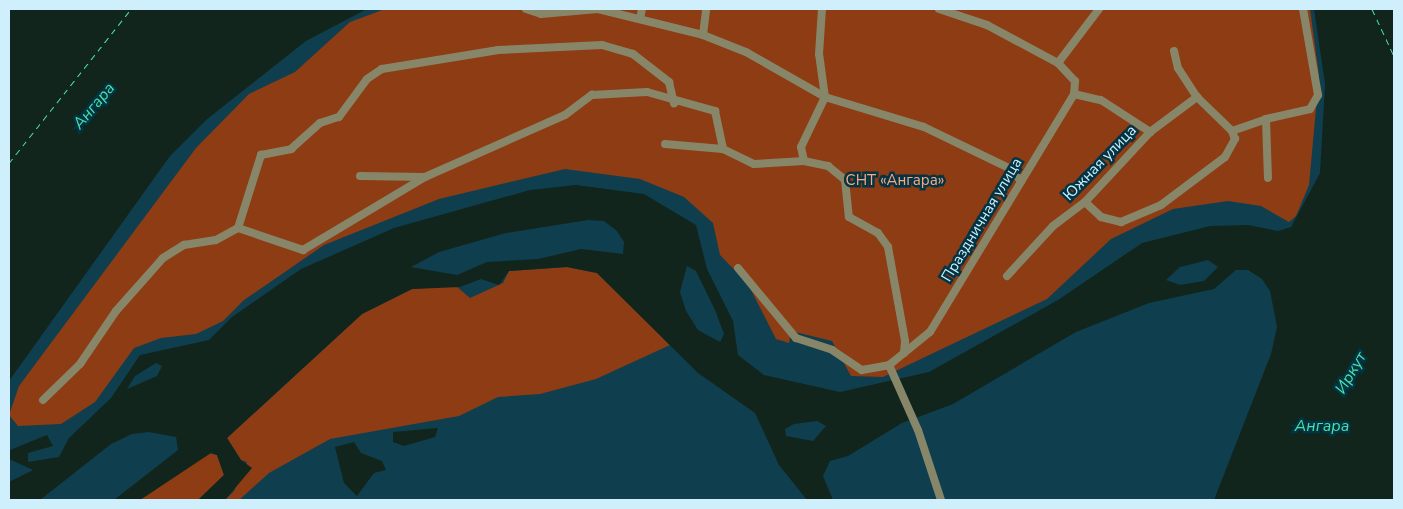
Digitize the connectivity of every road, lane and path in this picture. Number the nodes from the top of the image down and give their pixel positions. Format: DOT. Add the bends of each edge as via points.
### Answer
graph roads {
  1 [pos="526,9"];
  2 [pos="598,9"];
  3 [pos="642,9"];
  4 [pos="706,9"];
  5 [pos="822,9"];
  6 [pos="939,9"];
  7 [pos="1099,9"];
  8 [pos="1302,9"];
  9 [pos="640,19"];
  10 [pos="703,35"];
  11 [pos="1174,51"];
  12 [pos="1058,63"];
  13 [pos="1074,94"];
  14 [pos="825,97"];
  15 [pos="1197,97"];
  16 [pos="674,103"];
  17 [pos="1266,119"];
  18 [pos="1232,131"];
  19 [pos="1150,132"];
  20 [pos="665,144"];
  21 [pos="723,149"];
  22 [pos="804,161"];
  23 [pos="360,176"];
  24 [pos="425,177"];
  25 [pos="1268,178"];
  26 [pos="1021,181"];
  27 [pos="1085,202"];
  28 [pos="238,228"];
  29 [pos="738,268"];
  30 [pos="1007,276"];
  31 [pos="904,353"];
  32 [pos="891,368"];
  33 [pos="43,400"];
  34 [pos="941,500"];
  1 -- 2 [label="street" via="541,14"];
  2 -- 9 [label="street"];
  3 -- 9 [label="street"];
  4 -- 10 [label="street"];
  5 -- 14 [label="street" via="819,54"];
  6 -- 12 [label="street" via="987,25"];
  7 -- 12 [label="street"];
  8 -- 17 [label="street" via="1318,95 1310,109"];
  9 -- 10 [label="street"];
  10 -- 14 [label="street" via="746,52"];
  11 -- 15 [label="street" via="1178,68"];
  12 -- 13 [label="street" via="1075,81"];
  13 -- 19 [label="street" via="1101,100"];
  13 -- 26 [label="street, Праздничная улица"];
  14 -- 22 [label="street" via="801,147"];
  14 -- 26 [label="street" via="899,116 1009,168"];
  15 -- 18 [label="street"];
  15 -- 19 [label="street, Южная улица"];
  16 -- 21 [label="street" via="715,111"];
  16 -- 24 [label="street" via="647,92 592,95 564,115"];
  16 -- 28 [label="street" via="669,82 633,54 602,45 498,50 382,69 367,79 339,117 320,123 291,149 262,155"];
  17 -- 18 [label="street"];
  17 -- 25 [label="street"];
  18 -- 27 [label="street" via="1235,139 1225,157 1161,205 1121,222 1102,216"];
  19 -- 27 [label="street, Южная улица"];
  20 -- 21 [label="street"];
  21 -- 22 [label="street" via="754,164"];
  22 -- 31 [label="street" via="828,166 844,180 849,217 878,233 888,247 904,328"];
  23 -- 24 [label="street"];
  24 -- 28 [label="street" via="303,250"];
  26 -- 31 [label="street, Праздничная улица" via="930,332"];
  27 -- 30 [label="street, Южная улица" via="1054,226"];
  28 -- 33 [label="street" via="216,240 184,245 163,258 116,311 80,364"];
  29 -- 32 [label="street" via="796,338 832,350 866,371"];
  31 -- 32 [label="street, Праздничная улица"];
  32 -- 34 [label="street" via="918,430"];
}
